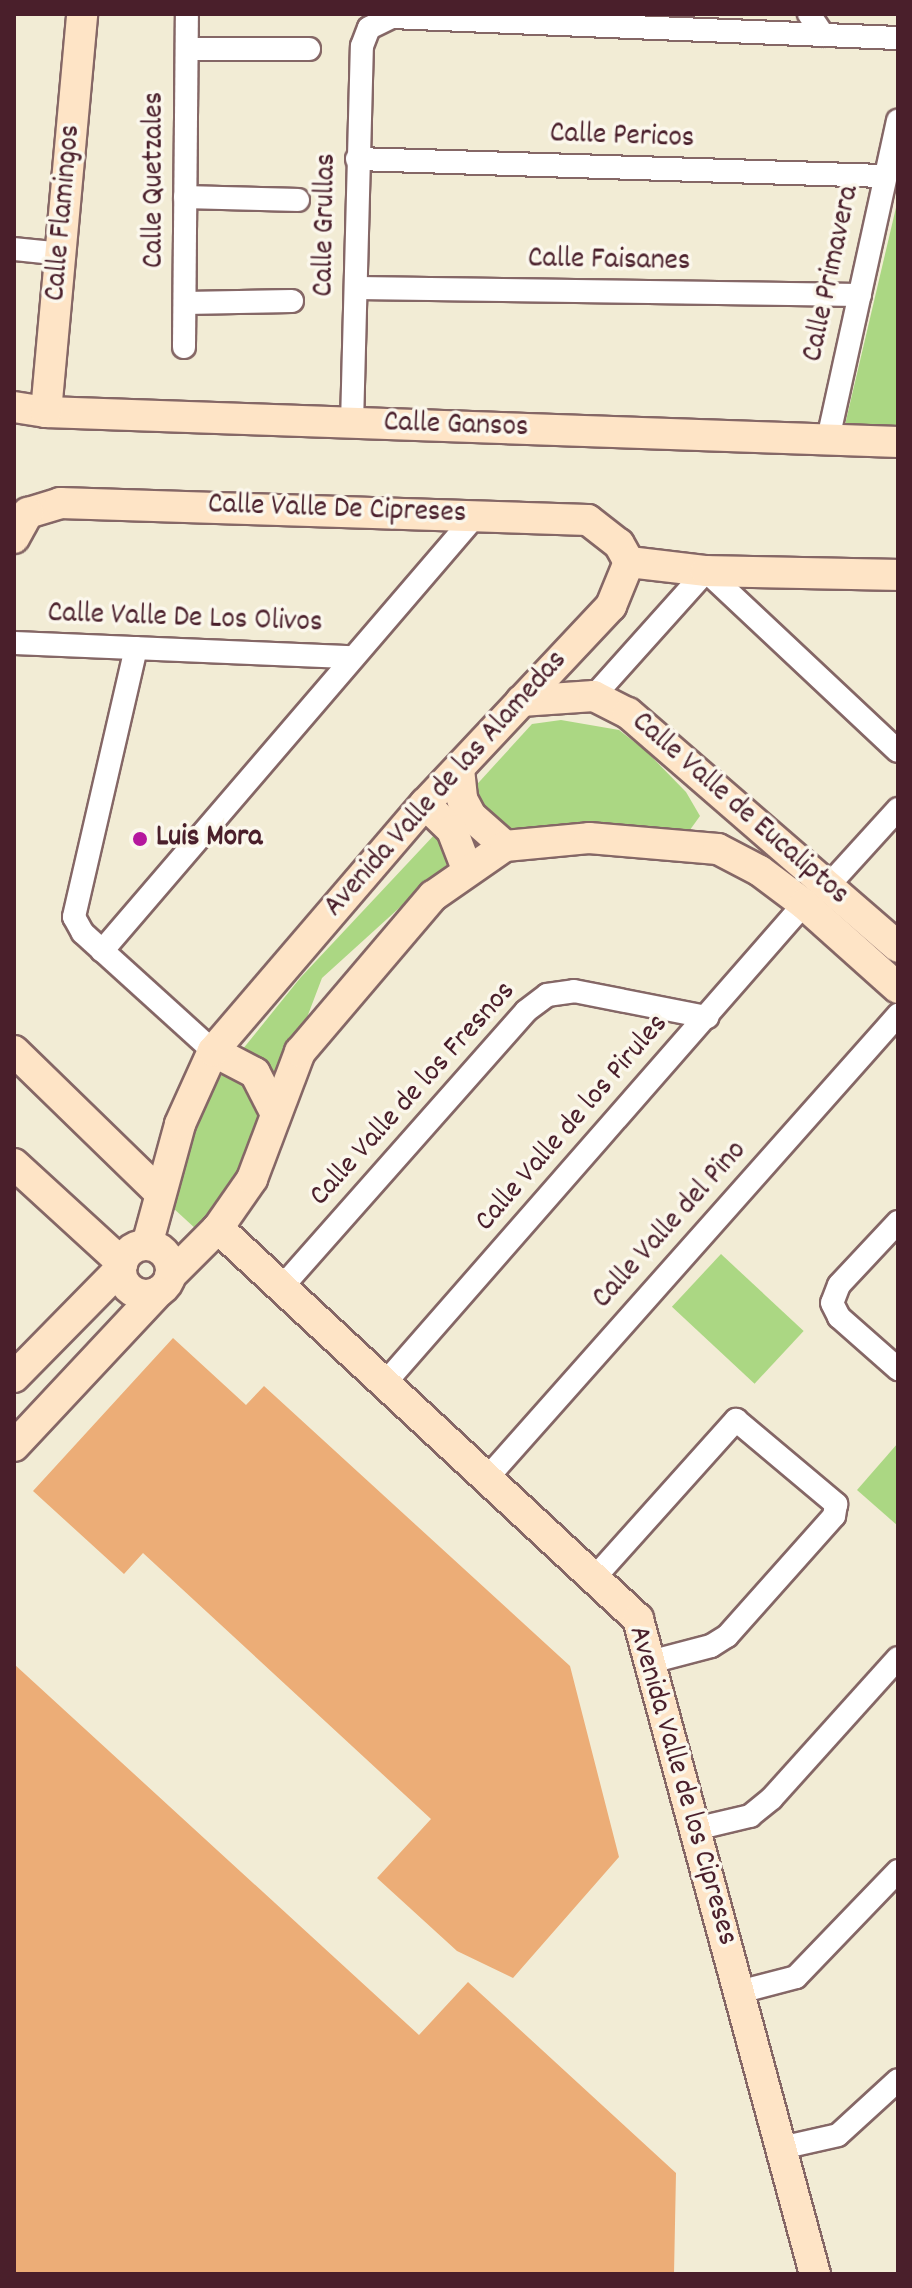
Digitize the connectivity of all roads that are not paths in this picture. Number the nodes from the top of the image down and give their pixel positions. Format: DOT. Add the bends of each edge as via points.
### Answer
graph roads {
  1 [pos="82,14"];
  2 [pos="187,14"];
  3 [pos="809,14"];
  4 [pos="485,18"];
  5 [pos="637,22"];
  6 [pos="823,35"];
  7 [pos="898,38"];
  8 [pos="187,49"];
  9 [pos="309,49"];
  10 [pos="898,121"];
  11 [pos="357,159"];
  12 [pos="884,176"];
  13 [pos="185,197"];
  14 [pos="298,200"];
  15 [pos="14,249"];
  16 [pos="62,254"];
  17 [pos="357,288"];
  18 [pos="860,295"];
  19 [pos="292,301"];
  20 [pos="185,303"];
  21 [pos="184,347"];
  22 [pos="14,407"];
  23 [pos="46,412"];
  24 [pos="352,424"];
  25 [pos="828,439"];
  26 [pos="898,442"];
  27 [pos="477,514"];
  28 [pos="19,517"];
  29 [pos="629,562"];
  30 [pos="706,571"];
  31 [pos="898,575"];
  32 [pos="14,643"];
  33 [pos="136,648"];
  34 [pos="353,657"];
  35 [pos="594,696"];
  36 [pos="521,701"];
  37 [pos="898,751"];
  38 [pos="459,769"];
  39 [pos="425,804"];
  40 [pos="898,809"];
  41 [pos="749,817"];
  42 [pos="505,846"];
  43 [pos="718,849"];
  44 [pos="467,869"];
  45 [pos="816,895"];
  46 [pos="898,947"];
  47 [pos="102,951"];
  48 [pos="898,988"];
  49 [pos="898,1015"];
  50 [pos="707,1017"];
  51 [pos="14,1051"];
  52 [pos="213,1051"];
  53 [pos="275,1112"];
  54 [pos="14,1164"];
  55 [pos="158,1191"];
  56 [pos="898,1222"];
  57 [pos="218,1228"];
  58 [pos="147,1245"];
  59 [pos="121,1265"];
  60 [pos="164,1284"];
  61 [pos="282,1287"];
  62 [pos="898,1369"];
  63 [pos="14,1377"];
  64 [pos="385,1383"];
  65 [pos="14,1446"];
  66 [pos="488,1477"];
  67 [pos="596,1576"];
  68 [pos="898,1658"];
  69 [pos="650,1662"];
  70 [pos="695,1829"];
  71 [pos="898,1871"];
  72 [pos="739,1992"];
  73 [pos="898,2080"];
  74 [pos="781,2148"];
  75 [pos="815,2274"];
  1 -- 16 [label="street, Calle Flamingos"];
  2 -- 8 [label="street, Calle Quetzales"];
  3 -- 6 [label="street"];
  4 -- 5 [label="street"];
  4 -- 11 [label="street, Calle Grullas" via="392,17 369,28 362,46"];
  5 -- 6 [label="street"];
  6 -- 7 [label="street"];
  8 -- 9 [label="street"];
  8 -- 13 [label="street, Calle Quetzales"];
  10 -- 12 [label="street, Calle Primavera"];
  11 -- 12 [label="street, Calle Pericos"];
  11 -- 17 [label="street, Calle Grullas"];
  12 -- 18 [label="street, Calle Primavera"];
  13 -- 14 [label="street"];
  13 -- 20 [label="street, Calle Quetzales"];
  15 -- 16 [label="street"];
  16 -- 23 [label="street, Calle Flamingos"];
  17 -- 18 [label="street, Calle Faisanes"];
  17 -- 24 [label="street, Calle Grullas"];
  18 -- 25 [label="street, Calle Primavera"];
  19 -- 20 [label="street"];
  20 -- 21 [label="street, Calle Quetzales"];
  22 -- 23 [label="street, Calle Gansos"];
  23 -- 24 [label="street, Calle Gansos"];
  24 -- 25 [label="street, Calle Gansos"];
  25 -- 26 [label="street, Calle Gansos"];
  27 -- 28 [label="street, Calle Valle De Cipreses" via="60,503"];
  27 -- 29 [label="street, Calle Valle De Cipreses" via="588,520 619,544"];
  27 -- 34 [label="street, Calle Valle De Los Olivos"];
  29 -- 30 [label="street"];
  29 -- 36 [label="street, Avenida Valle de las Alamedas" via="611,606"];
  30 -- 31 [label="street"];
  30 -- 35 [label="street"];
  30 -- 37 [label="street"];
  32 -- 33 [label="street, Calle Valle De Los Olivos"];
  33 -- 34 [label="street, Calle Valle De Los Olivos"];
  33 -- 47 [label="street" via="74,917"];
  34 -- 47 [label="street, Calle Valle De Los Olivos"];
  35 -- 36 [label="street"];
  35 -- 41 [label="street, Calle Valle de Eucaliptos" via="638,721"];
  36 -- 38 [label="street, Avenida Valle de las Alamedas"];
  38 -- 39 [label="street, Avenida Valle de las Alamedas"];
  38 -- 42 [label="street" via="462,799 471,816"];
  39 -- 44 [label="street" via="452,830"];
  39 -- 52 [label="street, Avenida Valle de las Alamedas"];
  40 -- 45 [label="street, Calle Valle de los Pirules"];
  41 -- 43 [label="street"];
  41 -- 45 [label="street, Calle Valle de Eucaliptos"];
  42 -- 43 [label="street, Calle Valle de Eucaliptos" via="589,838"];
  42 -- 44 [label="street"];
  43 -- 45 [label="street, Calle Valle de Eucaliptos"];
  44 -- 53 [label="street" via="433,896 300,1052"];
  45 -- 46 [label="street, Calle Valle de Eucaliptos"];
  45 -- 48 [label="street, Calle Valle de Eucaliptos"];
  45 -- 50 [label="street, Calle Valle de los Pirules"];
  47 -- 52 [label="street"];
  49 -- 66 [label="street, Calle Valle del Pino"];
  50 -- 61 [label="street, Calle Valle de los Fresnos" via="574,991 547,995 526,1011"];
  50 -- 64 [label="street, Calle Valle de los Pirules"];
  51 -- 55 [label="street"];
  52 -- 53 [label="street" via="255,1073"];
  52 -- 55 [label="street, Avenida Valle de las Alamedas" via="194,1087"];
  53 -- 57 [label="street" via="252,1179"];
  54 -- 59 [label="street"];
  55 -- 58 [label="street, Avenida Valle de las Alamedas"];
  56 -- 62 [label="street" via="839,1285 832,1303 839,1317"];
  57 -- 60 [label="street"];
  57 -- 61 [label="street, Avenida Valle de los Cipreses"];
  58 -- 59 [label="street" via="131,1249"];
  58 -- 60 [label="street" via="166,1255"];
  59 -- 60 [label="street" via="129,1289 144,1295"];
  59 -- 63 [label="street"];
  60 -- 65 [label="street"];
  61 -- 64 [label="street, Avenida Valle de los Cipreses"];
  64 -- 66 [label="street, Avenida Valle de los Cipreses"];
  66 -- 67 [label="street, Avenida Valle de los Cipreses"];
  67 -- 69 [label="street, Avenida Valle de los Cipreses" via="638,1619"];
  67 -- 69 [label="street" via="736,1420 836,1504 834,1516 727,1636 711,1646"];
  68 -- 70 [label="street" via="772,1798 750,1816"];
  69 -- 70 [label="street, Avenida Valle de los Cipreses"];
  70 -- 72 [label="street, Avenida Valle de los Cipreses"];
  71 -- 72 [label="street" via="796,1977"];
  72 -- 74 [label="street, Avenida Valle de los Cipreses"];
  73 -- 74 [label="street" via="838,2135"];
  74 -- 75 [label="street, Avenida Valle de los Cipreses"];
}
